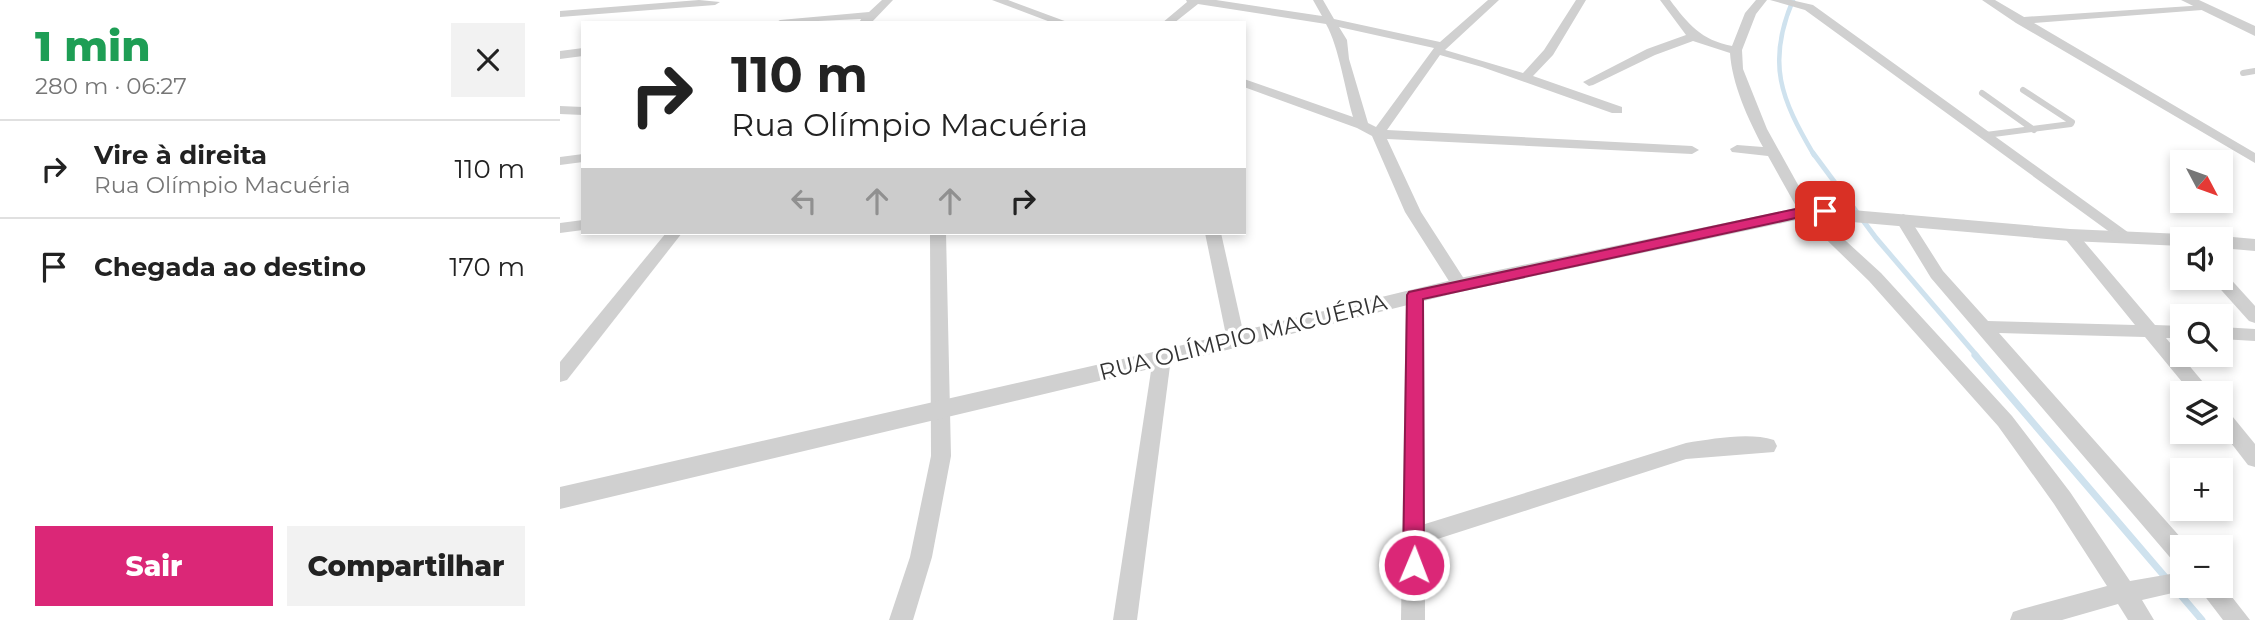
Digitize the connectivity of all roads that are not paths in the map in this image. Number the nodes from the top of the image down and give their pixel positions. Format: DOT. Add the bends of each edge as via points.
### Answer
graph roads {
  1 [pos="888,0"];
  2 [pos="997,0"];
  3 [pos="1191,0"];
  4 [pos="1196,0"];
  5 [pos="1318,0"];
  6 [pos="1494,0"];
  7 [pos="1581,0"];
  8 [pos="1665,0"];
  9 [pos="1762,0"];
  10 [pos="1775,0"];
  11 [pos="1987,0"];
  12 [pos="715,2"];
  13 [pos="2192,2"];
  14 [pos="645,4"];
  15 [pos="1811,4"];
  16 [pos="560,14"];
  17 [pos="868,19"];
  18 [pos="824,21"];
  19 [pos="1059,21"];
  20 [pos="1170,21"];
  21 [pos="2020,21"];
  22 [pos="1333,22"];
  23 [pos="2255,32"];
  24 [pos="1693,37"];
  25 [pos="1439,48"];
  26 [pos="1735,50"];
  27 [pos="581,52"];
  28 [pos="560,55"];
  29 [pos="2255,71"];
  30 [pos="2243,73"];
  31 [pos="1524,79"];
  32 [pos="1589,82"];
  33 [pos="1246,84"];
  34 [pos="2024,90"];
  35 [pos="1982,93"];
  36 [pos="560,110"];
  37 [pos="1617,110"];
  38 [pos="581,111"];
  39 [pos="1362,125"];
  40 [pos="2034,130"];
  41 [pos="1378,134"];
  42 [pos="1986,135"];
  43 [pos="1737,149"];
  44 [pos="1692,150"];
  45 [pos="1771,152"];
  46 [pos="581,158"];
  47 [pos="2255,159"];
  48 [pos="560,161"];
  49 [pos="1815,211"];
  50 [pos="1896,218"];
  51 [pos="581,225"];
  52 [pos="560,228"];
  53 [pos="2070,234"];
  54 [pos="672,235"];
  55 [pos="938,235"];
  56 [pos="1213,235"];
  57 [pos="2128,238"];
  58 [pos="2170,240"];
  59 [pos="2233,243"];
  60 [pos="2255,245"];
  61 [pos="1460,285"];
  62 [pos="2231,290"];
  63 [pos="1415,295"];
  64 [pos="2255,317"];
  65 [pos="1984,327"];
  66 [pos="2152,330"];
  67 [pos="2170,331"];
  68 [pos="2233,334"];
  69 [pos="2255,335"];
  70 [pos="1236,340"];
  71 [pos="1162,358"];
  72 [pos="560,375"];
  73 [pos="2193,381"];
  74 [pos="938,410"];
  75 [pos="2233,431"];
  76 [pos="1767,446"];
  77 [pos="2255,459"];
  78 [pos="560,498"];
  79 [pos="1414,537"];
  80 [pos="2170,541"];
  81 [pos="2170,584"];
  82 [pos="2122,593"];
  83 [pos="2219,598"];
  84 [pos="901,620"];
  85 [pos="1125,620"];
  86 [pos="1413,620"];
  87 [pos="2022,620"];
  88 [pos="2142,620"];
  89 [pos="2238,620"];
  1 -- 17 [label="street"];
  2 -- 19 [label="street"];
  3 -- 4 [label="street"];
  4 -- 20 [label="street"];
  4 -- 22 [label="street"];
  5 -- 22 [label="street"];
  6 -- 25 [label="street"];
  7 -- 31 [label="street" via="1549,52"];
  8 -- 24 [label="street"];
  9 -- 26 [label="street" via="1751,13"];
  10 -- 15 [label="street"];
  11 -- 21 [label="street"];
  12 -- 14 [label="street"];
  13 -- 21 [label="street"];
  13 -- 23 [label="street"];
  14 -- 16 [label="street"];
  15 -- 42 [label="street"];
  17 -- 18 [label="street"];
  21 -- 47 [label="street"];
  22 -- 25 [label="street"];
  22 -- 39 [label="street"];
  24 -- 26 [label="street" via="1710,46"];
  24 -- 32 [label="street"];
  25 -- 31 [label="street"];
  25 -- 41 [label="street"];
  26 -- 45 [label="street" via="1745,95"];
  27 -- 28 [label="street"];
  29 -- 30 [label="lane"];
  31 -- 37 [label="street"];
  33 -- 39 [label="street"];
  34 -- 40 [label="lane" via="2071,121 2066,126"];
  35 -- 40 [label="lane"];
  36 -- 38 [label="street"];
  39 -- 41 [label="street"];
  40 -- 42 [label="lane"];
  41 -- 44 [label="street"];
  41 -- 61 [label="street" via="1413,212"];
  42 -- 57 [label="street"];
  43 -- 45 [label="street"];
  45 -- 49 [label="street"];
  46 -- 48 [label="street"];
  49 -- 50 [label="street, RUA OLÍMPIO MACUÉRIA"];
  49 -- 61 [label="street, RUA OLÍMPIO MACUÉRIA"];
  49 -- 82 [label="street" via="2005,421 2062,498"];
  50 -- 53 [label="street, RUA OLÍMPIO MACUÉRIA"];
  50 -- 65 [label="street"];
  51 -- 52 [label="street"];
  53 -- 57 [label="street, RUA OLÍMPIO MACUÉRIA"];
  53 -- 66 [label="street"];
  54 -- 72 [label="street"];
  55 -- 74 [label="street"];
  56 -- 70 [label="street"];
  57 -- 58 [label="street, RUA OLÍMPIO MACUÉRIA"];
  59 -- 60 [label="street"];
  61 -- 63 [label="street, RUA OLÍMPIO MACUÉRIA"];
  62 -- 64 [label="street"];
  63 -- 70 [label="street, RUA OLÍMPIO MACUÉRIA"];
  63 -- 79 [label="street"];
  65 -- 66 [label="street"];
  65 -- 80 [label="street"];
  66 -- 67 [label="street"];
  66 -- 73 [label="street"];
  68 -- 69 [label="street"];
  70 -- 71 [label="street, RUA OLÍMPIO MACUÉRIA"];
  71 -- 74 [label="street, RUA OLÍMPIO MACUÉRIA"];
  71 -- 85 [label="street"];
  74 -- 78 [label="street, RUA OLÍMPIO MACUÉRIA"];
  74 -- 84 [label="street" via="941,456 921,557"];
  75 -- 77 [label="street"];
  76 -- 79 [label="street" via="1686,451"];
  79 -- 86 [label="street"];
  81 -- 82 [label="street"];
  82 -- 87 [label="street"];
  82 -- 88 [label="street"];
  83 -- 89 [label="street"];
}
